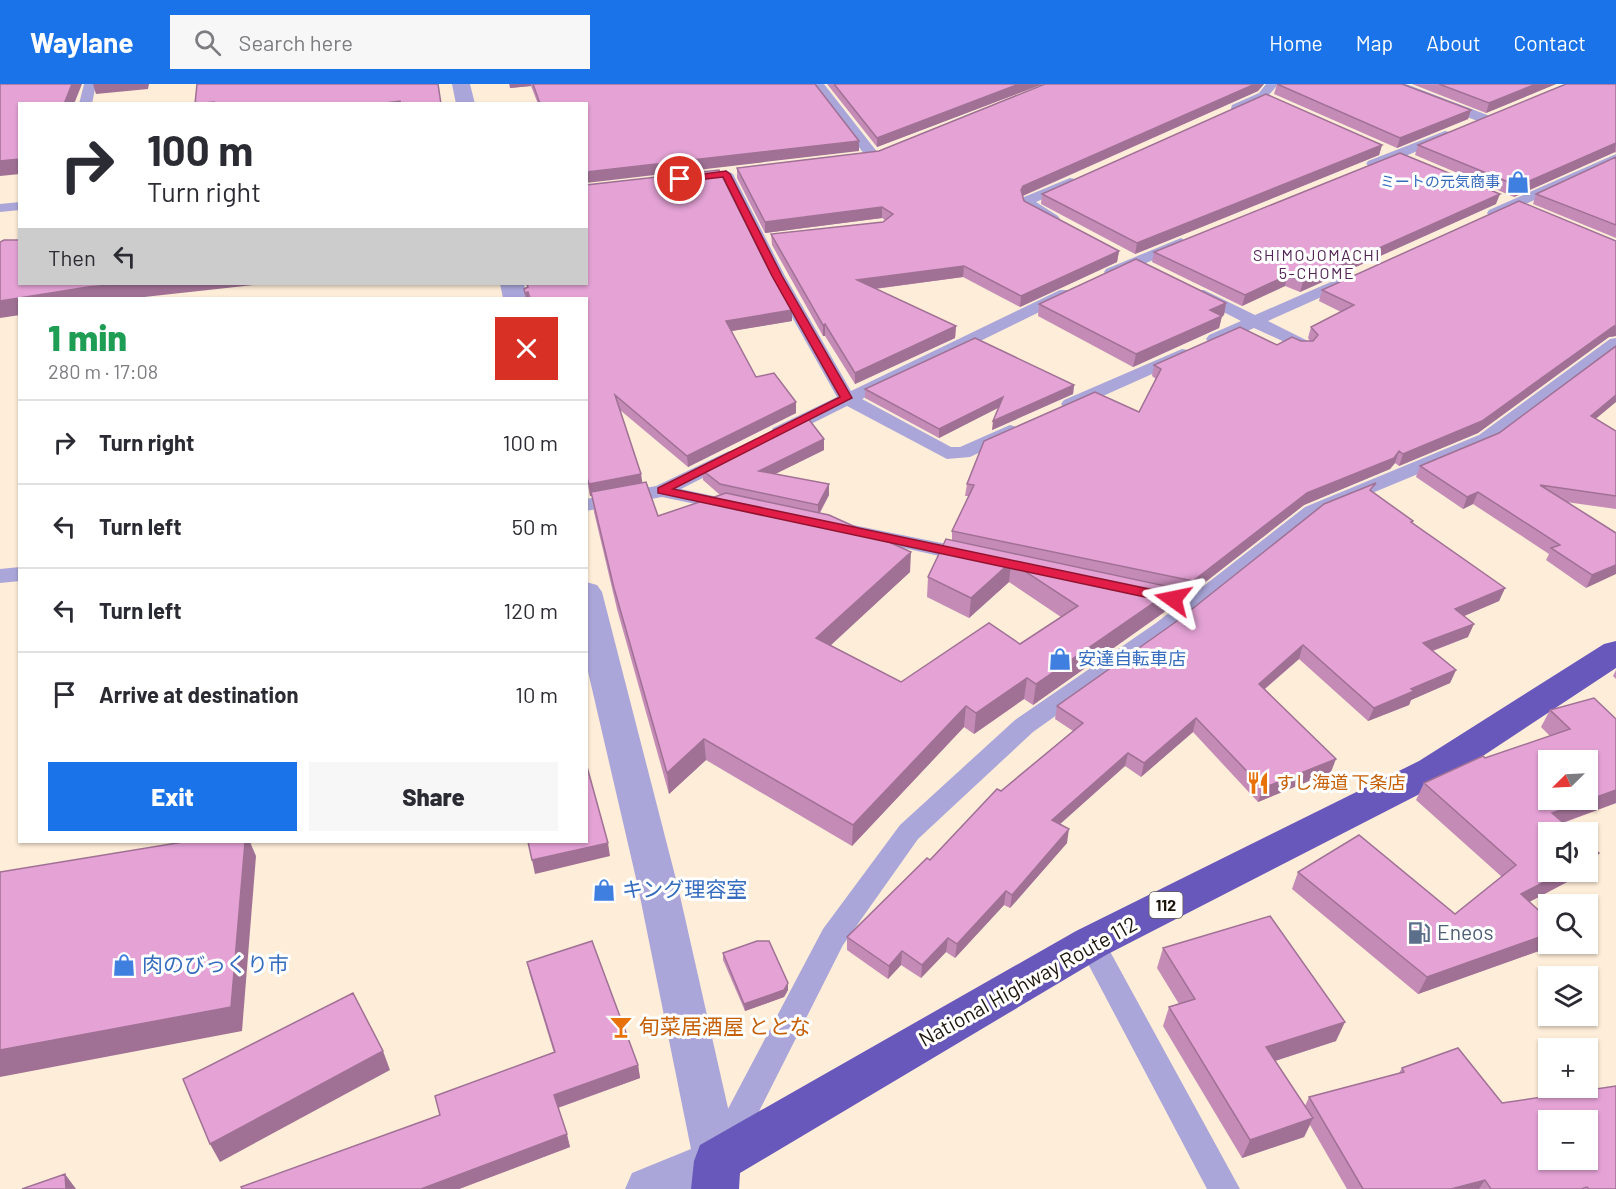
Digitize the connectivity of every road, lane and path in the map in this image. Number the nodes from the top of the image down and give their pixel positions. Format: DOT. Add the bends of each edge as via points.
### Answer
graph roads {
  1 [pos="90,84"];
  2 [pos="461,84"];
  3 [pos="817,84"];
  4 [pos="1400,84"];
  5 [pos="1270,93"];
  6 [pos="86,102"];
  7 [pos="466,102"];
  8 [pos="1221,115"];
  9 [pos="1375,146"];
  10 [pos="873,155"];
  11 [pos="1396,155"];
  12 [pos="1616,158"];
  13 [pos="1417,164"];
  14 [pos="1363,168"];
  15 [pos="726,174"];
  16 [pos="1082,177"];
  17 [pos="1492,196"];
  18 [pos="1514,205"];
  19 [pos="18,206"];
  20 [pos="0,208"];
  21 [pos="1534,213"];
  22 [pos="1482,219"];
  23 [pos="1071,228"];
  24 [pos="1199,235"];
  25 [pos="1113,251"];
  26 [pos="1134,262"];
  27 [pos="1154,272"];
  28 [pos="1364,272"];
  29 [pos="1102,276"];
  30 [pos="1081,286"];
  31 [pos="1185,286"];
  32 [pos="1256,321"];
  33 [pos="1616,343"];
  34 [pos="1304,346"];
  35 [pos="846,398"];
  36 [pos="1050,414"];
  37 [pos="1028,423"];
  38 [pos="764,439"];
  39 [pos="744,450"];
  40 [pos="662,491"];
  41 [pos="588,504"];
  42 [pos="755,510"];
  43 [pos="824,525"];
  44 [pos="987,559"];
  45 [pos="18,574"];
  46 [pos="0,576"];
  47 [pos="1173,599"];
  48 [pos="588,600"];
  49 [pos="1196,604"];
  50 [pos="1616,652"];
  51 [pos="1091,943"];
  52 [pos="716,1175"];
  53 [pos="649,1189"];
  54 [pos="1224,1189"];
  1 -- 6 [label="lane"];
  2 -- 7 [label="street"];
  3 -- 10 [label="lane"];
  4 -- 11 [label="lane" via="1491,117"];
  5 -- 8 [label="lane"];
  9 -- 11 [label="lane"];
  11 -- 13 [label="lane"];
  11 -- 14 [label="lane"];
  12 -- 18 [label="lane"];
  15 -- 35 [label="lane" via="765,240"];
  16 -- 23 [label="lane" via="1029,200 1029,206"];
  17 -- 18 [label="lane"];
  18 -- 21 [label="lane"];
  18 -- 22 [label="lane"];
  19 -- 20 [label="lane"];
  24 -- 26 [label="lane"];
  25 -- 26 [label="lane"];
  26 -- 27 [label="lane"];
  26 -- 29 [label="lane"];
  28 -- 32 [label="lane"];
  30 -- 35 [label="lane"];
  31 -- 32 [label="lane"];
  32 -- 34 [label="lane"];
  32 -- 36 [label="lane"];
  33 -- 49 [label="lane" via="1486,440 1312,511"];
  35 -- 37 [label="lane" via="946,453 963,453"];
  35 -- 38 [label="lane"];
  39 -- 40 [label="lane"];
  40 -- 41 [label="lane"];
  40 -- 42 [label="lane"];
  43 -- 44 [label="lane"];
  45 -- 46 [label="lane"];
  47 -- 49 [label="lane"];
  48 -- 52 [label="street" via="658,887"];
  49 -- 52 [label="lane" via="1024,726 909,832 833,937"];
  50 -- 51 [label="highway, National Highway Route 112 / 112" via="1432,771"];
  51 -- 52 [label="highway, National Highway Route 112 / 112"];
  51 -- 54 [label="lane"];
  52 -- 53 [label="street"];
}
